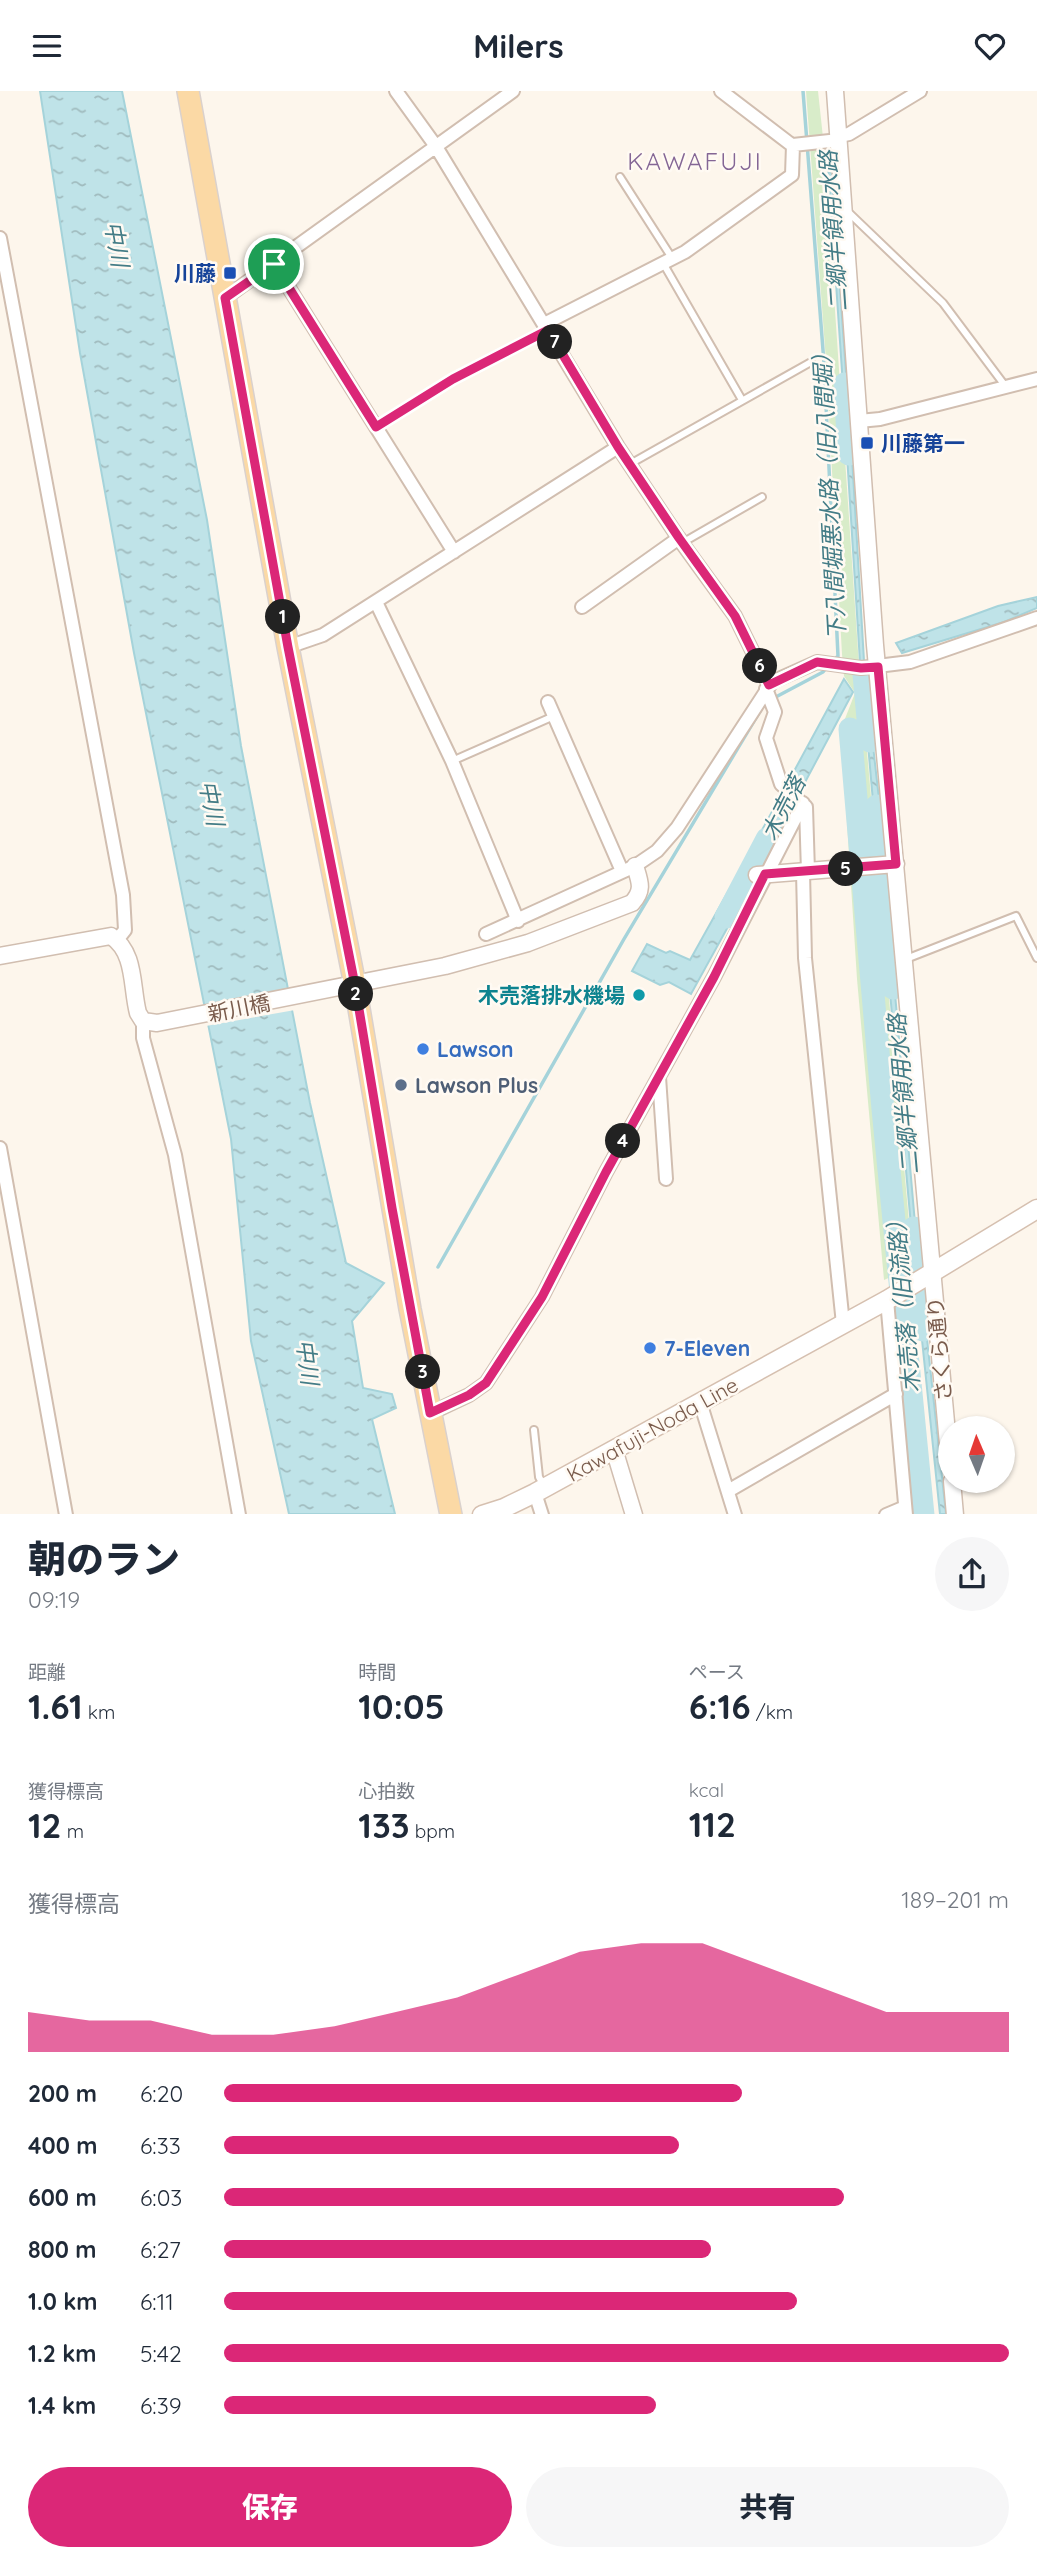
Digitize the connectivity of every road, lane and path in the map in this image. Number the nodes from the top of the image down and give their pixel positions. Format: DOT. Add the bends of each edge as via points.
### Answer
graph roads {
  1 [pos="188,91"];
  2 [pos="396,91"];
  3 [pos="513,91"];
  4 [pos="721,91"];
  5 [pos="835,91"];
  6 [pos="920,91"];
  7 [pos="830,140"];
  8 [pos="435,145"];
  9 [pos="793,145"];
  10 [pos="620,177"];
  11 [pos="843,208"];
  12 [pos="0,238"];
  13 [pos="668,260"];
  14 [pos="274,264"];
  15 [pos="225,298"];
  16 [pos="546,327"];
  17 [pos="811,362"];
  18 [pos="1037,379"];
  19 [pos="1006,387"];
  20 [pos="742,400"];
  21 [pos="859,421"];
  22 [pos="376,427"];
  23 [pos="618,447"];
  24 [pos="630,464"];
  25 [pos="762,497"];
  26 [pos="681,541"];
  27 [pos="454,552"];
  28 [pos="376,602"];
  29 [pos="582,607"];
  30 [pos="1037,618"];
  31 [pos="288,647"];
  32 [pos="869,667"];
  33 [pos="767,687"];
  34 [pos="548,702"];
  35 [pos="554,716"];
  36 [pos="452,761"];
  37 [pos="803,803"];
  38 [pos="896,864"];
  39 [pos="628,868"];
  40 [pos="805,872"];
  41 [pos="761,874"];
  42 [pos="518,921"];
  43 [pos="486,934"];
  44 [pos="117,940"];
  45 [pos="0,955"];
  46 [pos="1037,958"];
  47 [pos="904,960"];
  48 [pos="355,985"];
  49 [pos="150,1022"];
  50 [pos="659,1077"];
  51 [pos="0,1148"];
  52 [pos="666,1178"];
  53 [pos="4,1195"];
  54 [pos="1036,1214"];
  55 [pos="13,1219"];
  56 [pos="0,1224"];
  57 [pos="928,1276"];
  58 [pos="889,1299"];
  59 [pos="843,1324"];
  60 [pos="896,1394"];
  61 [pos="700,1402"];
  62 [pos="430,1413"];
  63 [pos="944,1416"];
  64 [pos="534,1430"];
  65 [pos="614,1449"];
  66 [pos="540,1490"];
  67 [pos="727,1491"];
  68 [pos="953,1493"];
  69 [pos="906,1511"];
  70 [pos="66,1514"];
  71 [pos="239,1514"];
  72 [pos="451,1514"];
  73 [pos="482,1514"];
  74 [pos="542,1514"];
  75 [pos="634,1514"];
  76 [pos="735,1514"];
  77 [pos="886,1514"];
  78 [pos="955,1514"];
  1 -- 15 [label="main road"];
  2 -- 8 [label="street"];
  3 -- 8 [label="street"];
  4 -- 9 [label="street"];
  5 -- 7 [label="street, さくら通り"];
  6 -- 7 [label="street" via="849,135"];
  7 -- 9 [label="street"];
  7 -- 11 [label="street, さくら通り"];
  8 -- 14 [label="street"];
  8 -- 16 [label="street"];
  9 -- 13 [label="street" via="793,175"];
  10 -- 13 [label="lane"];
  11 -- 19 [label="lane" via="943,303"];
  11 -- 21 [label="street, さくら通り"];
  12 -- 44 [label="street" via="123,895 125,929"];
  13 -- 16 [label="street"];
  13 -- 20 [label="lane"];
  14 -- 15 [label="street"];
  14 -- 22 [label="street"];
  15 -- 31 [label="main road"];
  16 -- 22 [label="lane"];
  16 -- 23 [label="street"];
  17 -- 20 [label="lane"];
  18 -- 19 [label="street"];
  19 -- 21 [label="street"];
  20 -- 24 [label="lane"];
  21 -- 32 [label="street, さくら通り"];
  22 -- 27 [label="street"];
  23 -- 24 [label="street"];
  23 -- 27 [label="street"];
  24 -- 26 [label="street"];
  25 -- 26 [label="lane"];
  26 -- 29 [label="street"];
  26 -- 33 [label="street" via="735,616"];
  27 -- 28 [label="street"];
  28 -- 31 [label="street" via="323,635"];
  28 -- 36 [label="street"];
  30 -- 32 [label="street" via="910,662"];
  31 -- 48 [label="main road"];
  32 -- 33 [label="street" via="817,662"];
  32 -- 38 [label="street, さくら通り"];
  33 -- 37 [label="street" via="775,712 766,738 781,784"];
  33 -- 39 [label="street" via="677,828 657,851"];
  34 -- 35 [label="street"];
  35 -- 36 [label="lane"];
  35 -- 39 [label="street"];
  36 -- 42 [label="street"];
  37 -- 40 [label="street"];
  37 -- 41 [label="street"];
  38 -- 40 [label="street"];
  38 -- 47 [label="street, さくら通り"];
  39 -- 42 [label="street"];
  39 -- 48 [label="street, 新川橋" via="641,887 632,903 528,943"];
  40 -- 41 [label="street"];
  40 -- 59 [label="street" via="805,958"];
  41 -- 50 [label="street" via="714,977"];
  42 -- 43 [label="street"];
  44 -- 45 [label="street" via="101,937"];
  44 -- 49 [label="street" via="127,953 135,1001"];
  46 -- 47 [label="lane" via="1016,916"];
  47 -- 57 [label="street, さくら通り"];
  48 -- 49 [label="street, 新川橋"];
  48 -- 62 [label="main road"];
  49 -- 71 [label="street" via="143,1038 175,1155"];
  50 -- 52 [label="street"];
  50 -- 62 [label="street" via="542,1297 501,1361 486,1383"];
  51 -- 53 [label="street"];
  53 -- 55 [label="street"];
  54 -- 57 [label="main road, Kawafuji-Noda Line"];
  55 -- 56 [label="street"];
  55 -- 70 [label="street"];
  57 -- 58 [label="main road, Kawafuji-Noda Line"];
  57 -- 63 [label="street, さくら通り"];
  58 -- 59 [label="main road, Kawafuji-Noda Line"];
  58 -- 60 [label="street"];
  59 -- 61 [label="main road, Kawafuji-Noda Line"];
  60 -- 67 [label="street"];
  60 -- 69 [label="street"];
  61 -- 65 [label="main road, Kawafuji-Noda Line"];
  61 -- 67 [label="street"];
  62 -- 72 [label="main road"];
  64 -- 66 [label="lane"];
  65 -- 66 [label="main road, Kawafuji-Noda Line"];
  65 -- 75 [label="street"];
  66 -- 73 [label="main road, Kawafuji-Noda Line"];
  66 -- 74 [label="street"];
  67 -- 76 [label="street"];
  68 -- 78 [label="street"];
  69 -- 77 [label="street"];
}
